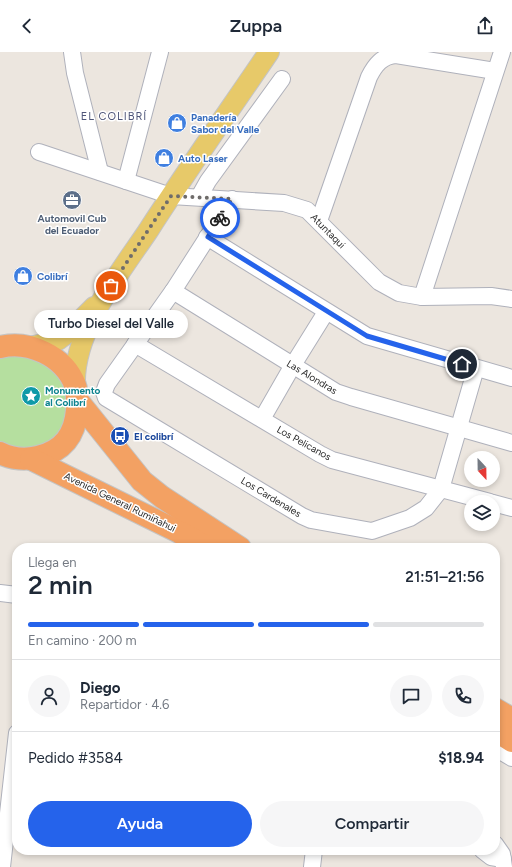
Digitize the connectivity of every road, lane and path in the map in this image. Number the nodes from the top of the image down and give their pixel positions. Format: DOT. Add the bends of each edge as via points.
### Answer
graph roads {
  1 [pos="72,52"];
  2 [pos="160,52"];
  3 [pos="270,52"];
  4 [pos="502,52"];
  5 [pos="495,71"];
  6 [pos="282,79"];
  7 [pos="39,152"];
  8 [pos="100,172"];
  9 [pos="126,181"];
  10 [pos="171,196"];
  11 [pos="200,197"];
  12 [pos="232,199"];
  13 [pos="319,221"];
  14 [pos="208,237"];
  15 [pos="173,291"];
  16 [pos="422,297"];
  17 [pos="103,299"];
  18 [pos="512,299"];
  19 [pos="326,312"];
  20 [pos="0,334"];
  21 [pos="135,344"];
  22 [pos="17,346"];
  23 [pos="293,365"];
  24 [pos="476,368"];
  25 [pos="512,378"];
  26 [pos="76,393"];
  27 [pos="262,419"];
  28 [pos="459,428"];
  29 [pos="512,443"];
  30 [pos="16,457"];
  31 [pos="0,470"];
  32 [pos="441,489"];
  33 [pos="464,495"];
  34 [pos="500,505"];
  35 [pos="512,508"];
  36 [pos="199,543"];
  37 [pos="232,543"];
  38 [pos="0,593"];
  39 [pos="12,594"];
  40 [pos="500,711"];
  41 [pos="512,719"];
  42 [pos="12,778"];
  43 [pos="500,849"];
  44 [pos="313,855"];
  45 [pos="488,855"];
  46 [pos="504,863"];
  47 [pos="2,867"];
  48 [pos="312,867"];
  1 -- 8 [label="street"];
  2 -- 9 [label="street"];
  3 -- 10 [label="main road"];
  4 -- 5 [label="street"];
  5 -- 13 [label="street" via="396,55 379,61 369,77"];
  5 -- 16 [label="street"];
  6 -- 11 [label="street" via="208,181"];
  7 -- 8 [label="street, Atuntaqui"];
  8 -- 9 [label="street, Atuntaqui"];
  9 -- 10 [label="street, Atuntaqui"];
  10 -- 11 [label="street, Atuntaqui"];
  10 -- 17 [label="main road"];
  11 -- 12 [label="street, Atuntaqui"];
  12 -- 13 [label="street, Atuntaqui" via="295,206 307,210"];
  12 -- 14 [label="street"];
  13 -- 16 [label="street, Atuntaqui" via="379,282 399,293"];
  14 -- 15 [label="street"];
  14 -- 19 [label="street"];
  15 -- 21 [label="street"];
  15 -- 23 [label="street, Las Alondras"];
  16 -- 18 [label="street, Atuntaqui" via="491,296"];
  17 -- 22 [label="main road" via="64,336 52,342"];
  17 -- 26 [label="main road" via="83,344 76,370"];
  19 -- 23 [label="street"];
  19 -- 24 [label="street" via="372,338"];
  20 -- 22 [label="highway, Avenida General Rumiñahui"];
  21 -- 27 [label="street, Los Pelicanos"];
  21 -- 32 [label="street, Los Cardenales" via="105,387 106,398 311,520 376,530 419,514"];
  22 -- 26 [label="highway, Avenida General Rumiñahui" via="40,350 56,361 67,373"];
  23 -- 27 [label="street"];
  23 -- 28 [label="street, Las Alondras" via="346,396"];
  24 -- 25 [label="street"];
  24 -- 28 [label="street"];
  26 -- 30 [label="highway" via="76,419 71,436 64,445 48,455"];
  26 -- 37 [label="highway, Avenida General Rumiñahui" via="142,481"];
  27 -- 32 [label="street, Los Pelicanos" via="332,460"];
  28 -- 29 [label="street, Las Alondras"];
  28 -- 32 [label="street"];
  30 -- 31 [label="highway"];
  30 -- 36 [label="highway, Avenida General Rumiñahui"];
  32 -- 33 [label="street, Los Pelicanos"];
  34 -- 35 [label="street"];
  38 -- 39 [label="street"];
  40 -- 41 [label="highway"];
  42 -- 47 [label="street"];
  43 -- 46 [label="street"];
  44 -- 48 [label="street"];
  45 -- 46 [label="street"];
}
